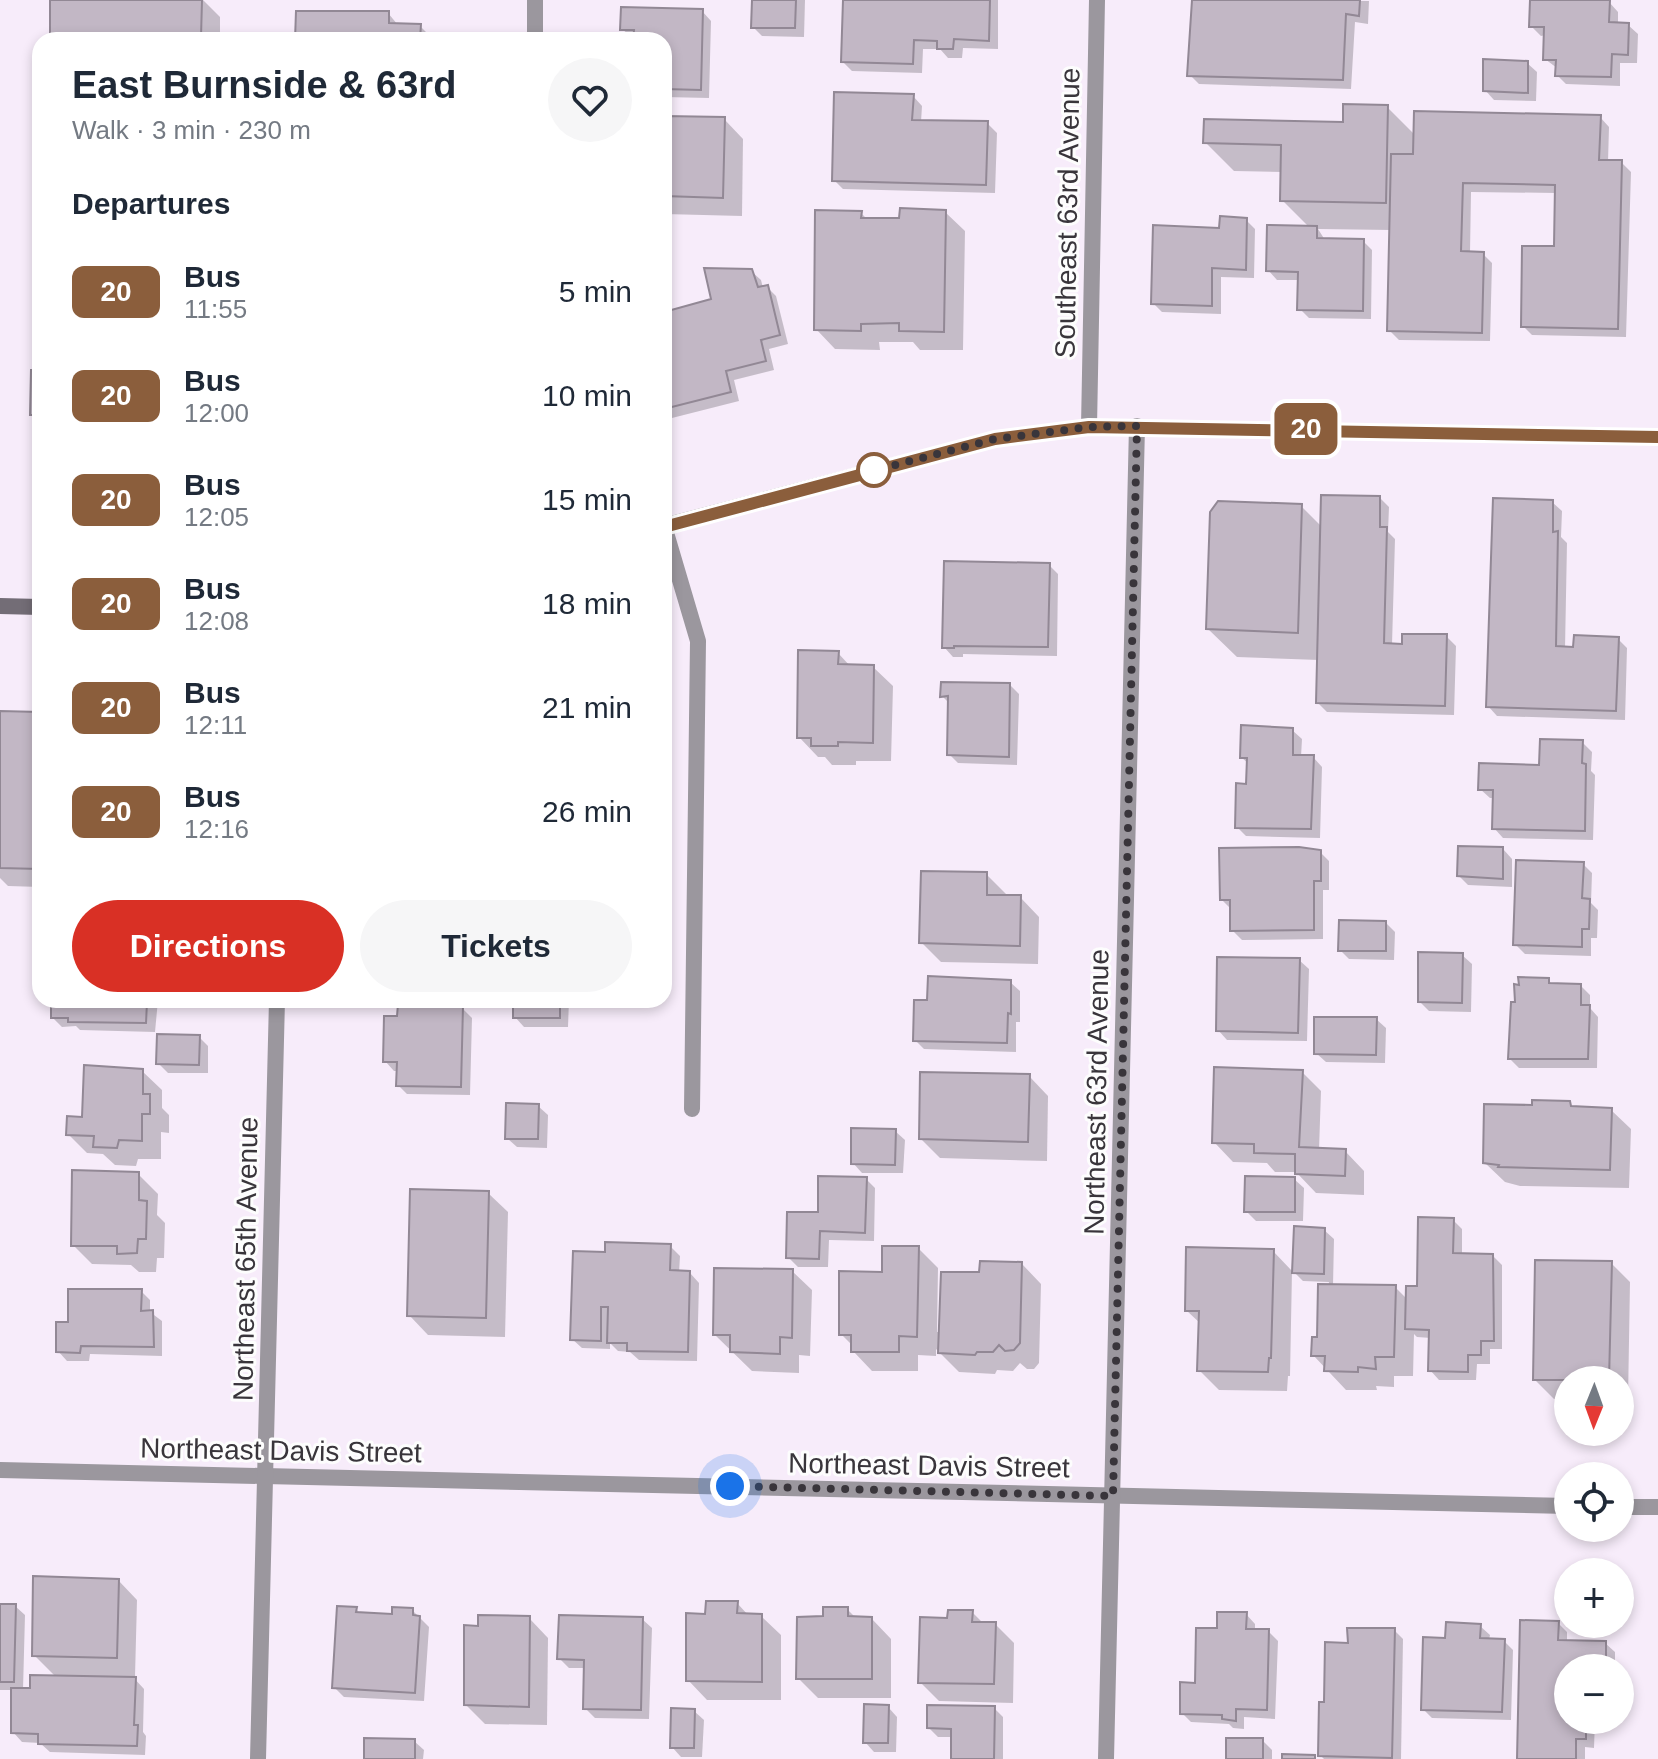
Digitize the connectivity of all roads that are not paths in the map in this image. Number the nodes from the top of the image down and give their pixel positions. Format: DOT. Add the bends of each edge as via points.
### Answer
graph roads {
  1 [pos="535,0"];
  2 [pos="1097,0"];
  3 [pos="535,32"];
  4 [pos="1137,426"];
  5 [pos="1089,427"];
  6 [pos="1658,437"];
  7 [pos="672,524"];
  8 [pos="672,553"];
  9 [pos="0,606"];
  10 [pos="32,607"];
  11 [pos="277,1008"];
  12 [pos="692,1109"];
  13 [pos="0,1470"];
  14 [pos="265,1475"];
  15 [pos="1113,1496"];
  16 [pos="1554,1506"];
  17 [pos="1634,1507"];
  18 [pos="1658,1507"];
  19 [pos="258,1759"];
  20 [pos="1106,1759"];
  1 -- 3 [label="street"];
  2 -- 5 [label="street, Southeast 63rd Avenue"];
  4 -- 5 [label="main road"];
  4 -- 6 [label="main road"];
  4 -- 15 [label="street, Northeast 63rd Avenue"];
  5 -- 7 [label="main road" via="995,439"];
  8 -- 12 [label="street" via="698,641"];
  9 -- 10 [label="main road"];
  11 -- 14 [label="street, Northeast 65th Avenue"];
  13 -- 14 [label="street, Northeast Davis Street"];
  14 -- 15 [label="street, Northeast Davis Street"];
  14 -- 19 [label="street, Northeast 65th Avenue"];
  15 -- 16 [label="street, Northeast Davis Street"];
  15 -- 20 [label="street, Northeast 63rd Avenue"];
  17 -- 18 [label="street"];
}
